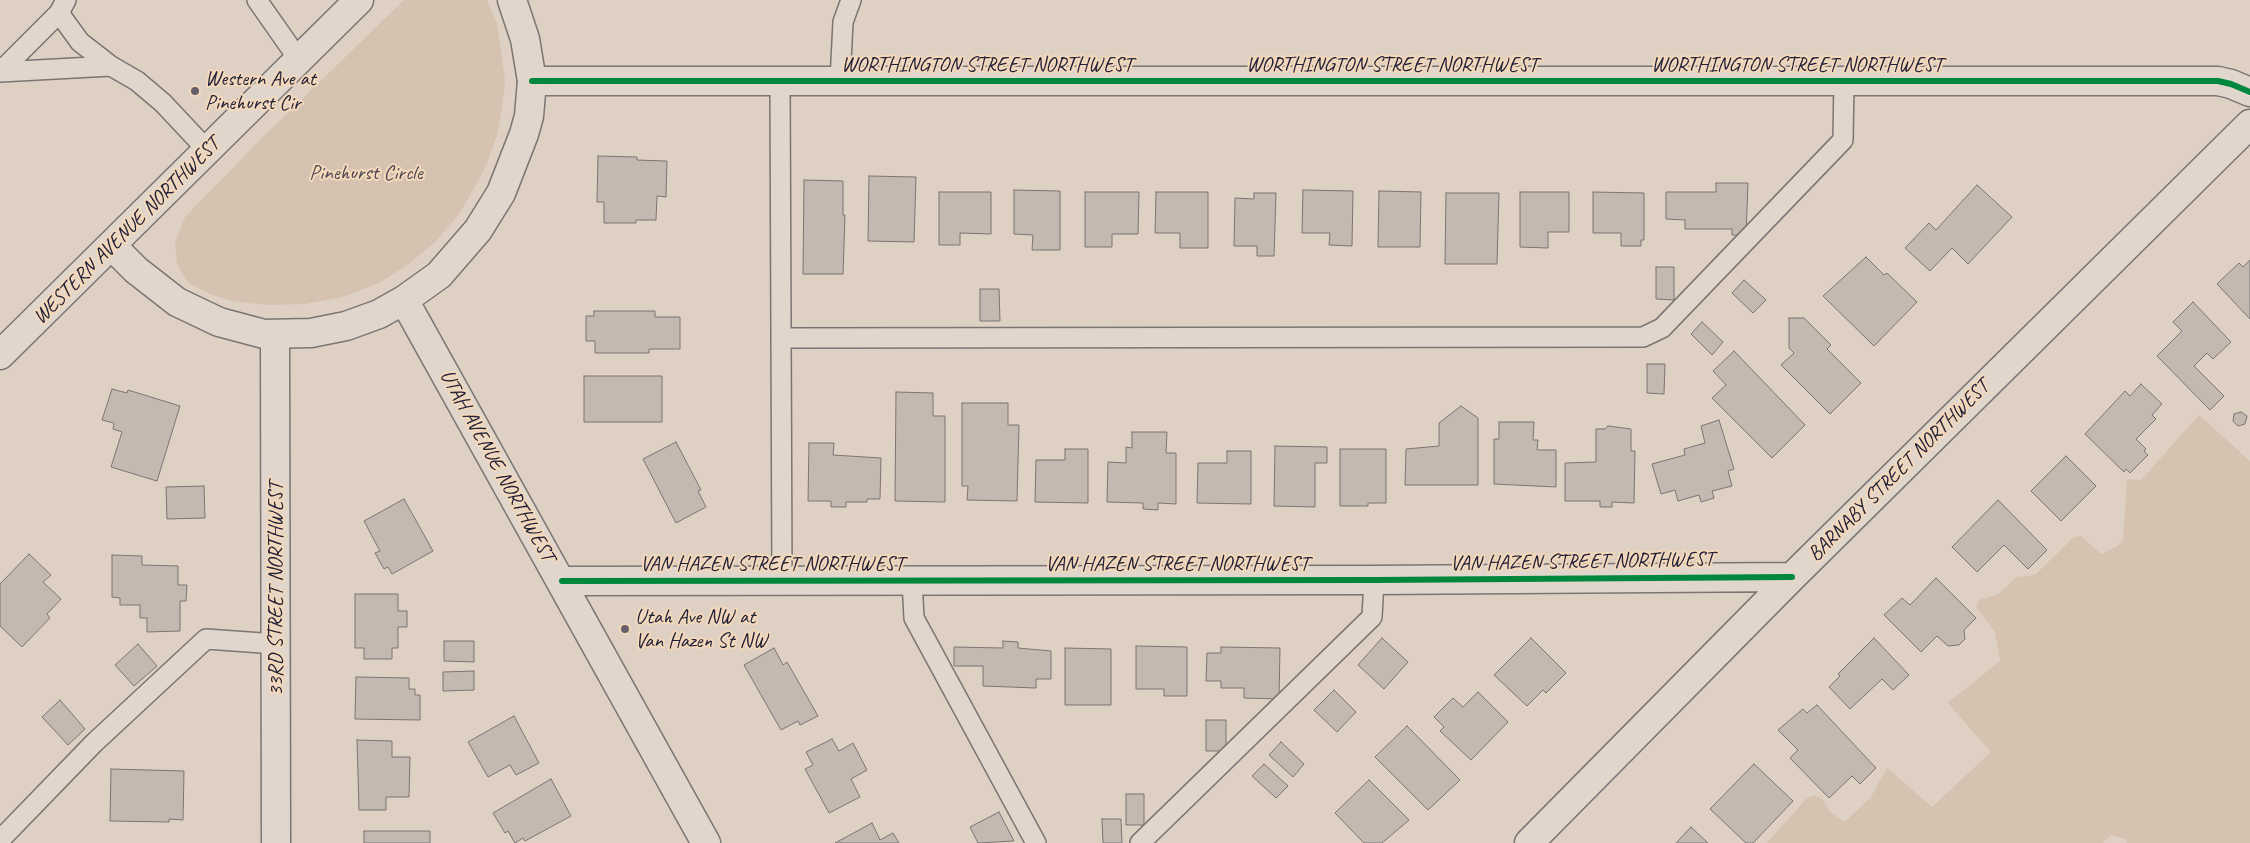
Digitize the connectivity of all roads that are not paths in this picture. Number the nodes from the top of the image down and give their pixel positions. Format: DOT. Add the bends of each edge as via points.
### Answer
graph roads {
  1 [pos="257,0"];
  2 [pos="359,0"];
  3 [pos="512,0"];
  4 [pos="851,0"];
  5 [pos="63,6"];
  6 [pos="299,60"];
  7 [pos="111,66"];
  8 [pos="0,72"];
  9 [pos="532,81"];
  10 [pos="780,81"];
  11 [pos="840,81"];
  12 [pos="1844,81"];
  13 [pos="2250,92"];
  14 [pos="2250,124"];
  15 [pos="208,151"];
  16 [pos="112,246"];
  17 [pos="404,300"];
  18 [pos="275,335"];
  19 [pos="782,338"];
  20 [pos="0,355"];
  21 [pos="1792,577"];
  22 [pos="782,580"];
  23 [pos="912,580"];
  24 [pos="1374,580"];
  25 [pos="562,581"];
  26 [pos="276,644"];
  27 [pos="0,840"];
  28 [pos="276,843"];
  29 [pos="706,843"];
  30 [pos="1036,843"];
  31 [pos="1140,843"];
  32 [pos="1529,843"];
  1 -- 6 [label="lane"];
  2 -- 6 [label="street, WESTERN AVENUE NORTHWEST"];
  3 -- 9 [label="street" via="525,39"];
  4 -- 11 [label="lane" via="843,22"];
  5 -- 7 [label="lane" via="80,42"];
  5 -- 8 [label="lane"];
  6 -- 15 [label="street, WESTERN AVENUE NORTHWEST"];
  7 -- 8 [label="lane"];
  7 -- 15 [label="lane" via="137,81"];
  9 -- 10 [label="street, WORTHINGTON STREET NORTHWEST"];
  9 -- 17 [label="street" via="524,134 494,206 459,254 439,275"];
  10 -- 11 [label="street, WORTHINGTON STREET NORTHWEST"];
  10 -- 19 [label="lane"];
  11 -- 12 [label="street, WORTHINGTON STREET NORTHWEST"];
  12 -- 13 [label="street, WORTHINGTON STREET NORTHWEST" via="2218,81"];
  12 -- 19 [label="lane" via="1843,140 1662,328 1643,336"];
  14 -- 21 [label="street, BARNABY STREET NORTHWEST"];
  15 -- 16 [label="street, WESTERN AVENUE NORTHWEST"];
  16 -- 18 [label="street" via="136,270 177,302 219,322"];
  16 -- 20 [label="street, WESTERN AVENUE NORTHWEST"];
  17 -- 18 [label="street" via="379,314 346,326 311,333"];
  17 -- 25 [label="street, UTAH AVENUE NORTHWEST"];
  18 -- 26 [label="street, 33RD STREET NORTHWEST"];
  19 -- 22 [label="lane"];
  21 -- 24 [label="street, VAN HAZEN STREET NORTHWEST"];
  21 -- 32 [label="street, BARNABY STREET NORTHWEST"];
  22 -- 23 [label="street, VAN HAZEN STREET NORTHWEST"];
  22 -- 25 [label="street, VAN HAZEN STREET NORTHWEST"];
  23 -- 24 [label="street, VAN HAZEN STREET NORTHWEST"];
  23 -- 30 [label="lane" via="914,618"];
  24 -- 31 [label="lane" via="1372,616"];
  25 -- 29 [label="street, UTAH AVENUE NORTHWEST"];
  26 -- 27 [label="lane" via="206,639 94,743"];
  26 -- 28 [label="street, 33RD STREET NORTHWEST"];
}
